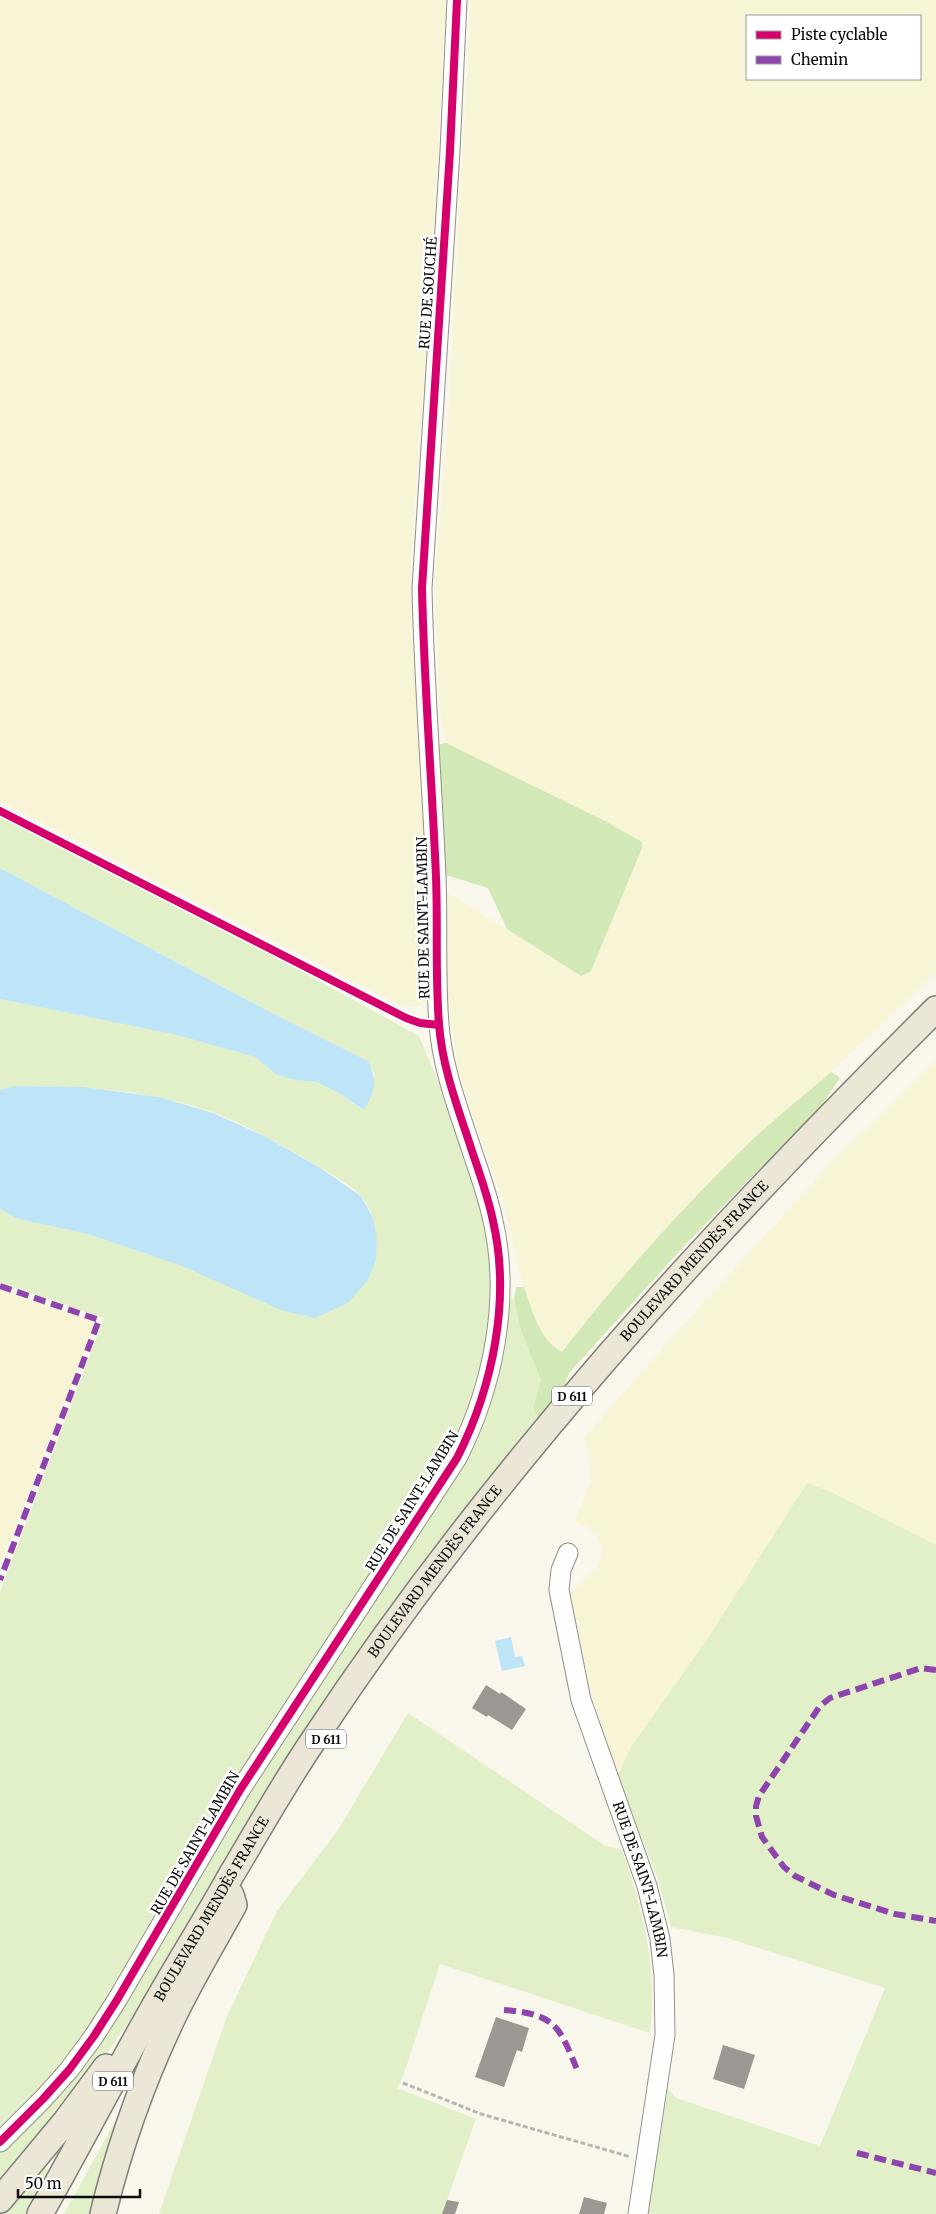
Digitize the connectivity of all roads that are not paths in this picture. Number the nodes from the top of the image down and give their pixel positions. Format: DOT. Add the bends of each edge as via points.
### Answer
graph roads {
  1 [pos="458,0"];
  2 [pos="422,588"];
  3 [pos="936,1009"];
  4 [pos="936,1026"];
  5 [pos="568,1553"];
  6 [pos="230,1896"];
  7 [pos="188,1949"];
  8 [pos="0,2142"];
  9 [pos="0,2200"];
  10 [pos="40,2214"];
  11 [pos="53,2214"];
  12 [pos="104,2214"];
  13 [pos="638,2214"];
  1 -- 2 [label="street, RUE DE SOUCHÉ"];
  2 -- 8 [label="street, RUE DE SAINT-LAMBIN" via="436,879 439,1025 445,1065 494,1220 499,1257 497,1327 487,1378 472,1426 457,1458 250,1774 117,2000 69,2070"];
  3 -- 7 [label="main road, BOULEVARD MENDÈS FRANCE / D 611" via="641,1317 579,1387 455,1540 312,1742"];
  4 -- 6 [label="main road, BOULEVARD MENDÈS FRANCE / D 611" via="685,1286 537,1454 432,1589 323,1743"];
  5 -- 13 [label="street, RUE DE SAINT-LAMBIN" via="561,1570 559,1590 581,1700 647,1886 660,1939 664,1975 665,2035"];
  6 -- 11 [label="main road, BOULEVARD MENDÈS FRANCE / D 611"];
  6 -- 12 [label="main road" via="234,1905 176,2011 152,2063 115,2169"];
  7 -- 9 [label="main road" via="170,1962 99,2077"];
  7 -- 10 [label="main road, BOULEVARD MENDÈS FRANCE / D 611"];
}
